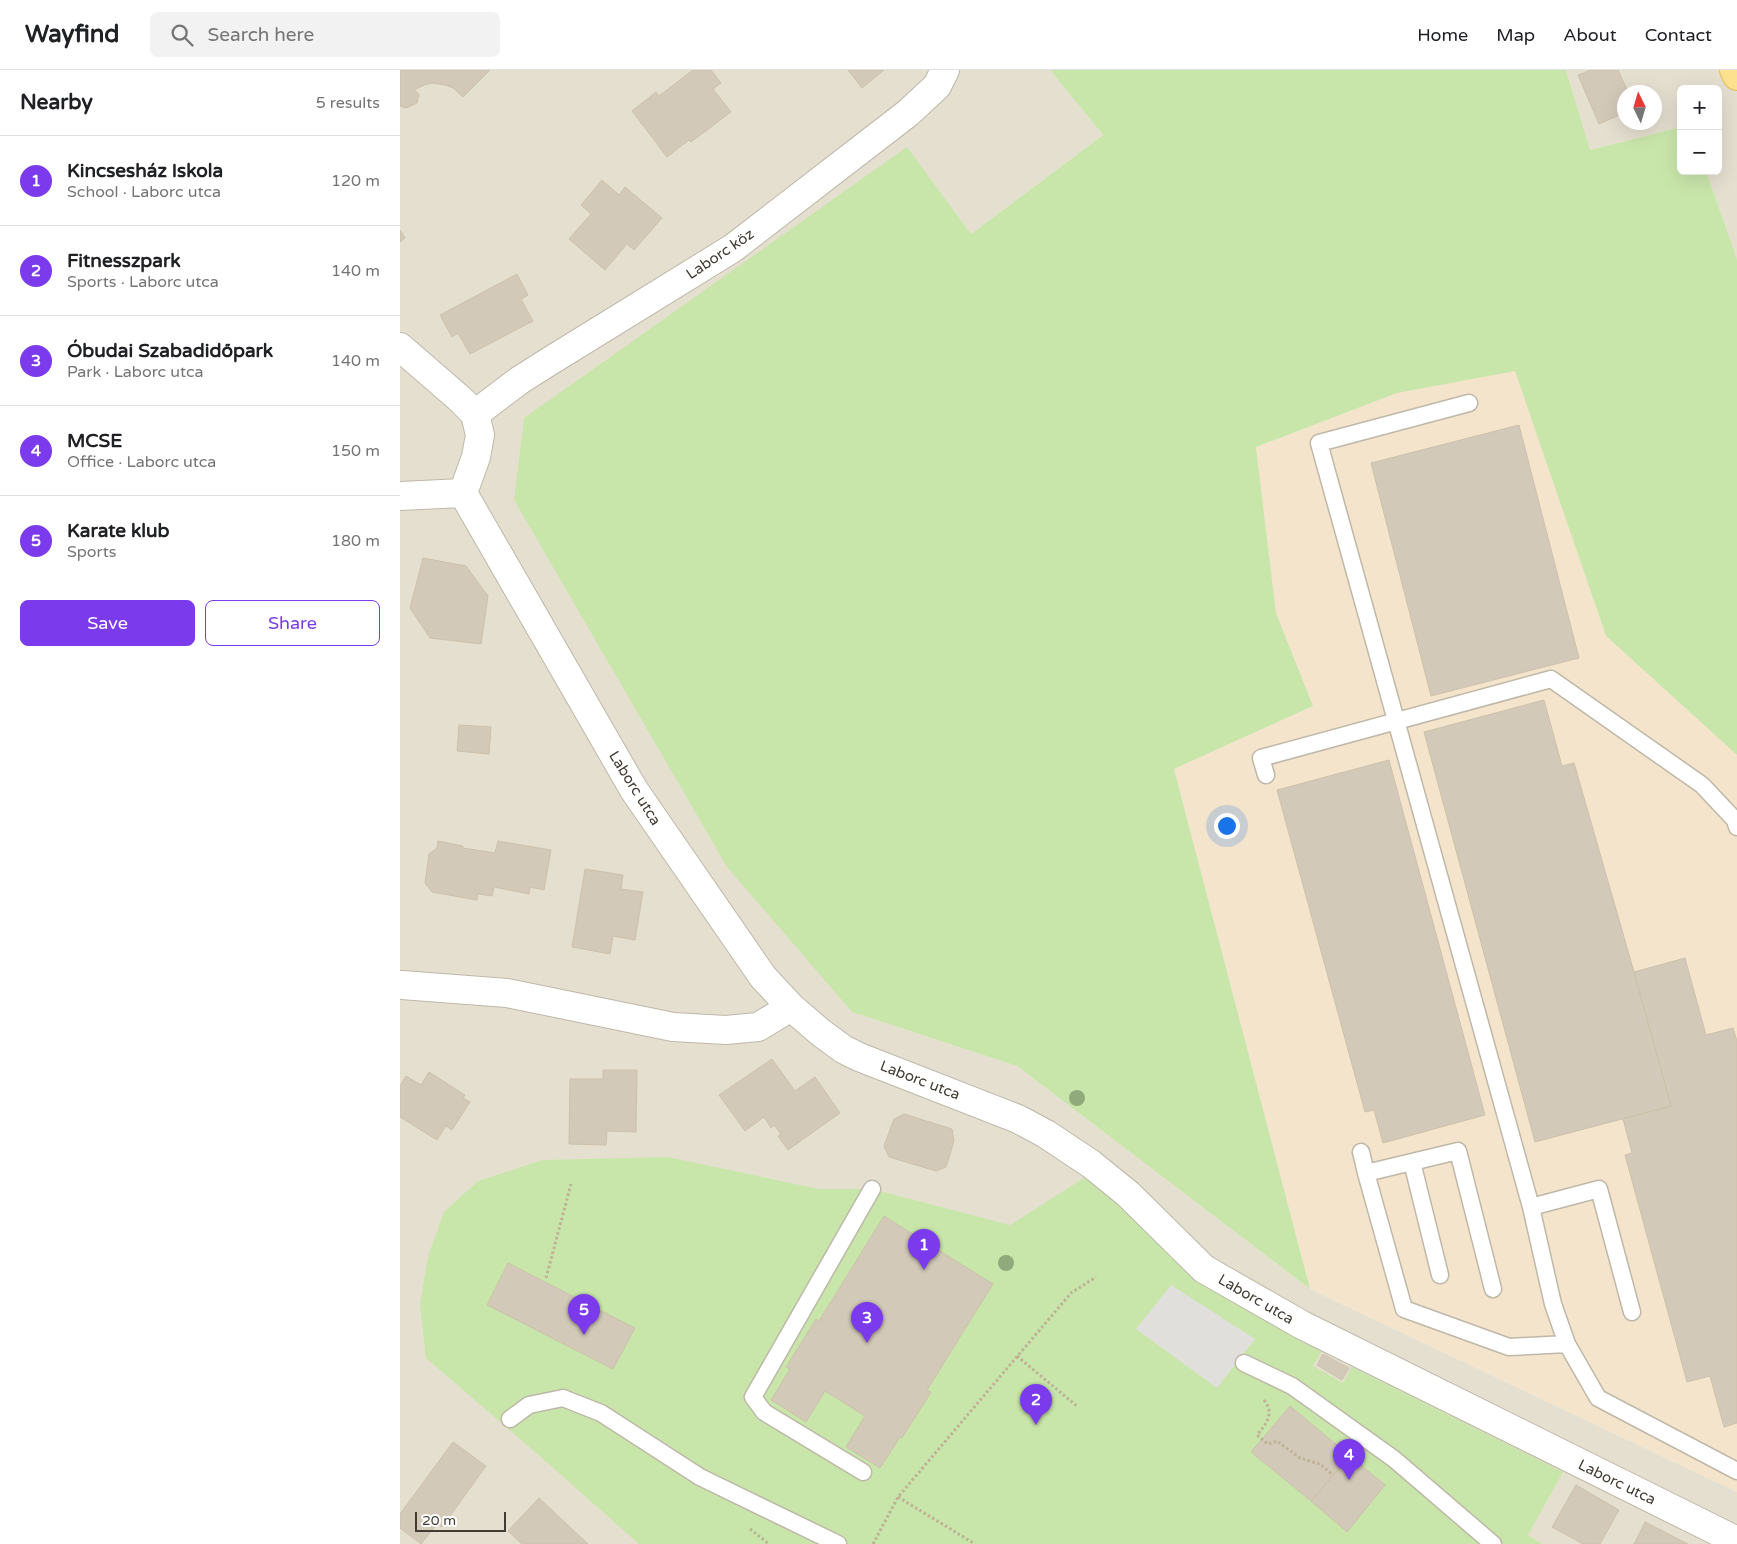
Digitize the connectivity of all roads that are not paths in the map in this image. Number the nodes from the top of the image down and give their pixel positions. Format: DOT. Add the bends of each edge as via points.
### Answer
graph roads {
  1 [pos="945,70"];
  2 [pos="1734,70"];
  3 [pos="1737,76"];
  4 [pos="400,347"];
  5 [pos="1470,402"];
  6 [pos="474,414"];
  7 [pos="463,493"];
  8 [pos="400,496"];
  9 [pos="1397,721"];
  10 [pos="1266,775"];
  11 [pos="1737,826"];
  12 [pos="402,985"];
  13 [pos="791,1007"];
  14 [pos="1361,1152"];
  15 [pos="1412,1162"];
  16 [pos="1366,1173"];
  17 [pos="872,1189"];
  18 [pos="1531,1207"];
  19 [pos="1440,1275"];
  20 [pos="1493,1288"];
  21 [pos="1632,1312"];
  22 [pos="1567,1344"];
  23 [pos="1244,1363"];
  24 [pos="510,1419"];
  25 [pos="1737,1471"];
  26 [pos="863,1472"];
  27 [pos="1737,1542"];
  28 [pos="838,1544"];
  29 [pos="1493,1544"];
  1 -- 6 [label="street, Laborc köz" via="936,86 908,114 733,248 528,375"];
  2 -- 3 [label="main road"];
  4 -- 6 [label="street"];
  5 -- 9 [label="lane" via="1319,443"];
  6 -- 7 [label="street" via="480,435"];
  7 -- 8 [label="street"];
  7 -- 13 [label="street, Laborc utca" via="634,790 763,977"];
  9 -- 10 [label="lane" via="1261,758"];
  9 -- 11 [label="lane" via="1551,679 1702,785"];
  9 -- 18 [label="lane"];
  12 -- 13 [label="street" via="507,993 673,1027 726,1030 758,1027"];
  13 -- 27 [label="street, Laborc utca" via="843,1049 1018,1119 1046,1134 1128,1194 1204,1269 1302,1325"];
  14 -- 16 [label="lane"];
  15 -- 16 [label="lane"];
  15 -- 19 [label="lane"];
  15 -- 20 [label="lane" via="1458,1151"];
  16 -- 22 [label="lane" via="1404,1309 1509,1347"];
  17 -- 26 [label="lane" via="753,1397 764,1412"];
  18 -- 21 [label="lane" via="1599,1189"];
  18 -- 22 [label="lane"];
  22 -- 25 [label="lane" via="1598,1398"];
  23 -- 29 [label="lane" via="1292,1386 1394,1459"];
  24 -- 28 [label="lane" via="529,1404 563,1398 601,1413 700,1477"];
}
